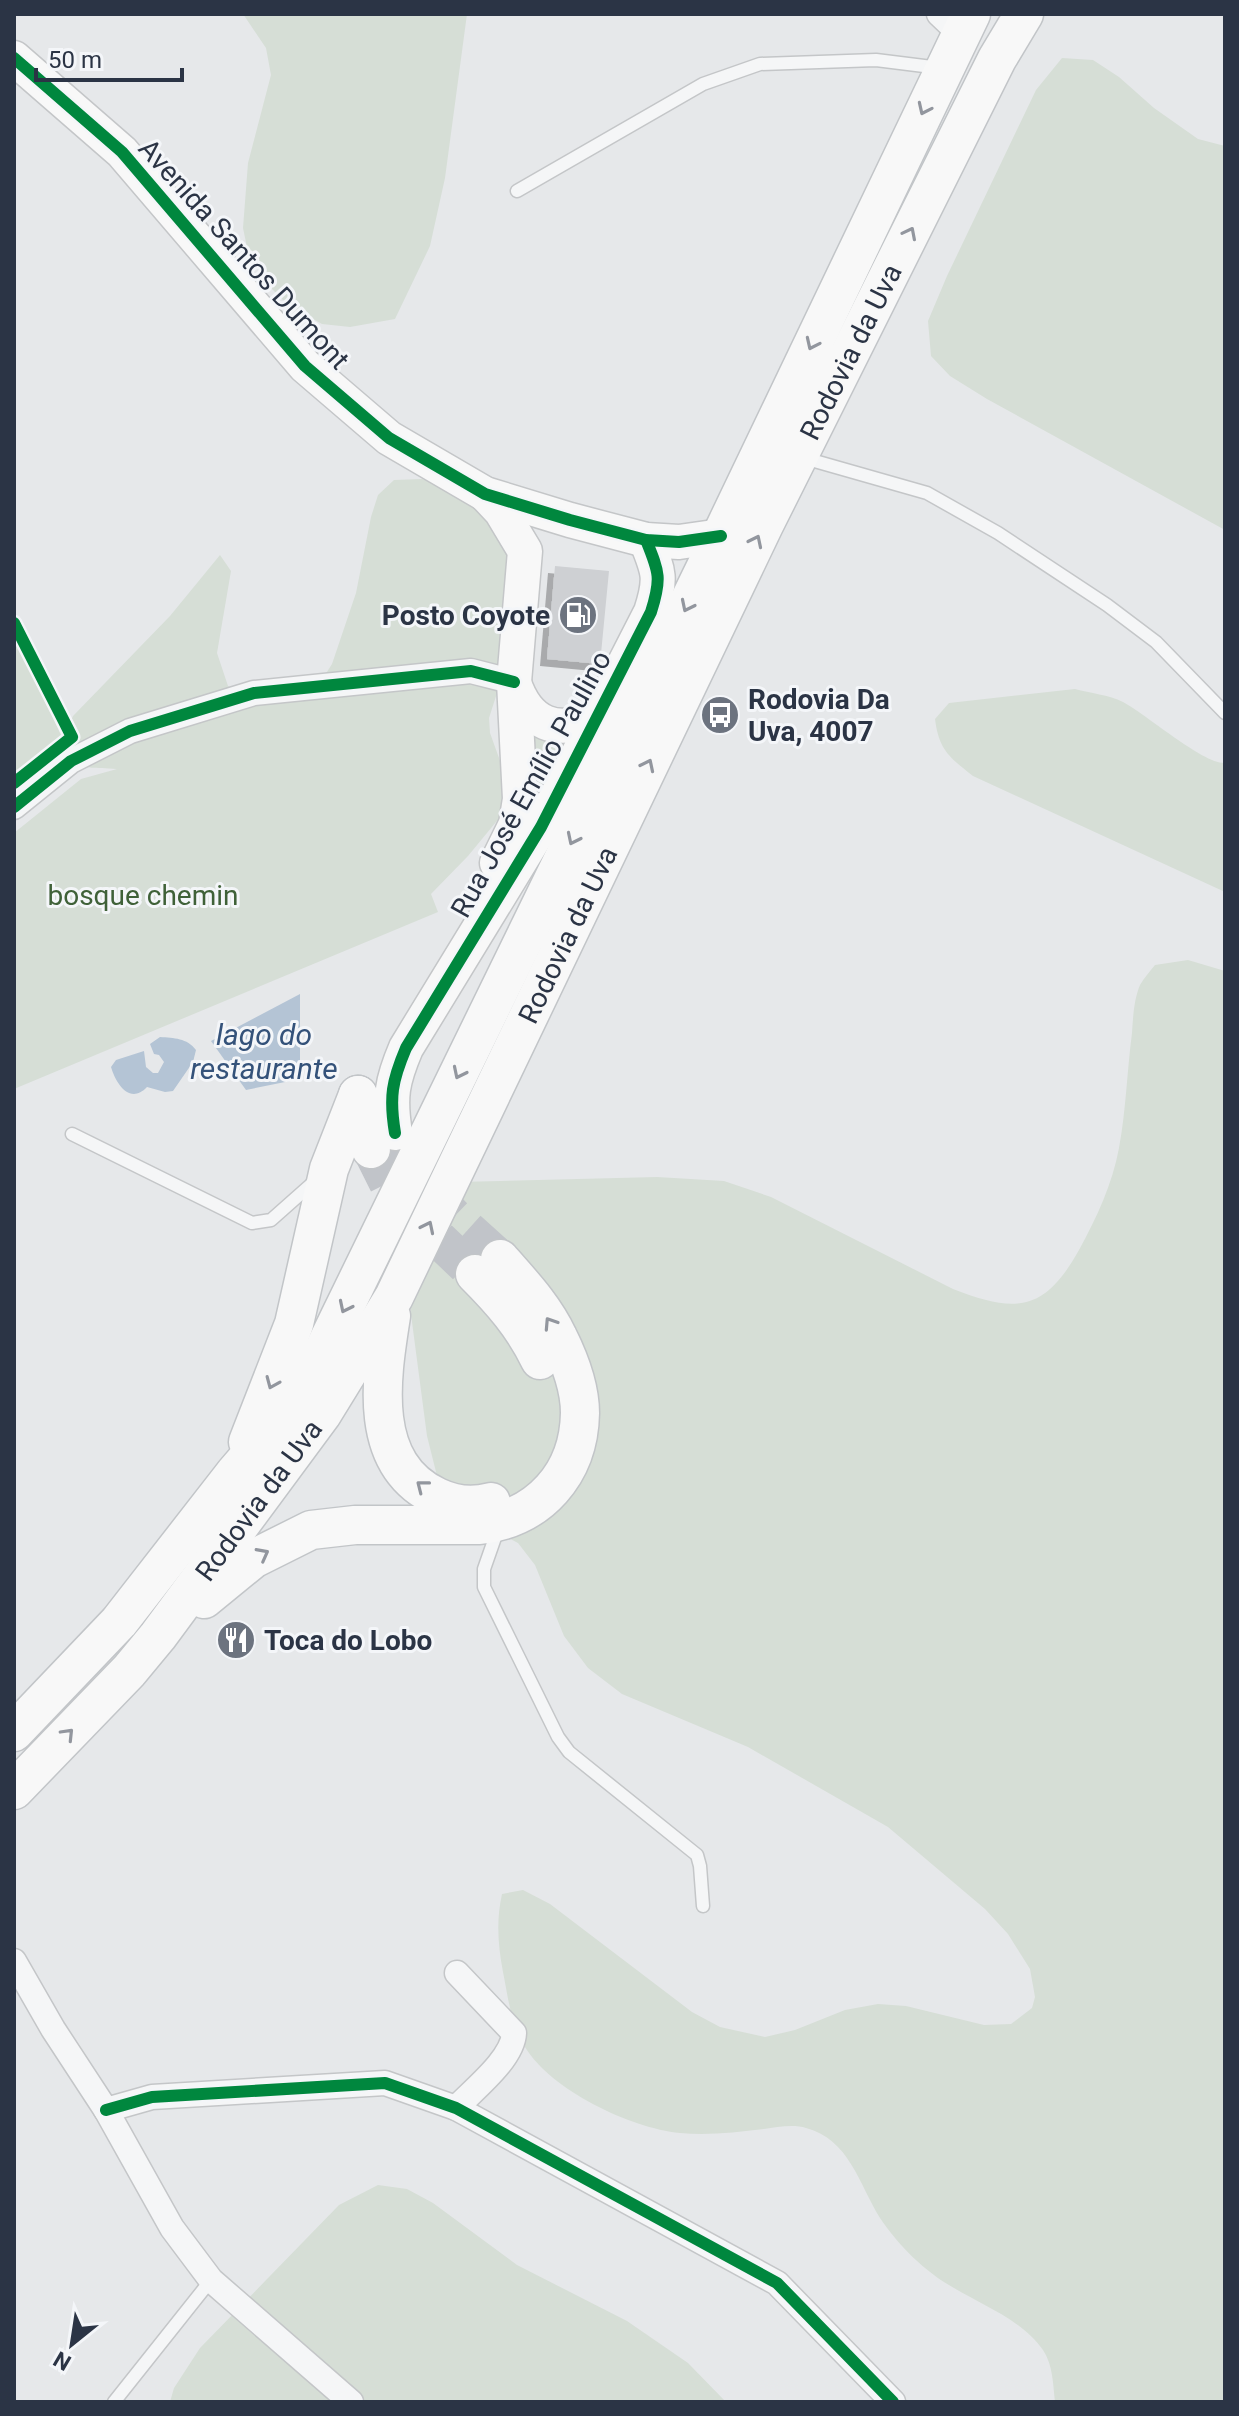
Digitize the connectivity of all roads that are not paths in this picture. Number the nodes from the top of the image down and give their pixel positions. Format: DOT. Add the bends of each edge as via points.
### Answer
graph roads {
  1 [pos="1024,14"];
  2 [pos="957,21"];
  3 [pos="14,58"];
  4 [pos="943,69"];
  5 [pos="517,191"];
  6 [pos="798,457"];
  7 [pos="485,494"];
  8 [pos="570,520"];
  9 [pos="721,536"];
  10 [pos="646,540"];
  11 [pos="525,551"];
  12 [pos="514,682"];
  13 [pos="1225,713"];
  14 [pos="596,717"];
  15 [pos="14,807"];
  16 [pos="358,1095"];
  17 [pos="72,1134"];
  18 [pos="383,1141"];
  19 [pos="329,1169"];
  20 [pos="394,1297"];
  21 [pos="235,1473"];
  22 [pos="500,1522"];
  23 [pos="158,1636"];
  24 [pos="14,1732"];
  25 [pos="14,1790"];
  26 [pos="703,1906"];
  27 [pos="14,1962"];
  28 [pos="457,1973"];
  29 [pos="456,2108"];
  30 [pos="106,2110"];
  31 [pos="211,2280"];
  32 [pos="114,2402"];
  33 [pos="351,2402"];
  34 [pos="893,2402"];
  6 -- 1 [label="main road, Rodovia da Uva, one-way"];
  2 -- 4 [label="main road, Rodovia da Uva"];
  3 -- 7 [label="street, Avenida Santos Dumont" via="122,152 305,366 389,438"];
  4 -- 5 [label="lane" via="876,60 760,64 703,84"];
  4 -- 9 [label="main road, Rodovia da Uva, one-way"];
  6 -- 13 [label="lane" via="927,493 998,533 1156,642"];
  20 -- 6 [label="main road, Rodovia da Uva, one-way"];
  7 -- 8 [label="street, Avenida Santos Dumont"];
  7 -- 11 [label="street"];
  8 -- 10 [label="street, Avenida Santos Dumont"];
  8 -- 11 [label="street" via="545,532"];
  9 -- 10 [label="street, Avenida Santos Dumont"];
  9 -- 21 [label="main road, Rodovia da Uva, one-way" via="308,1382"];
  10 -- 14 [label="street, Rua José Emílio Paulino" via="659,586 651,612"];
  11 -- 12 [label="street, Rua José Emílio Paulino"];
  12 -- 14 [label="street" via="519,699 545,723 563,727"];
  12 -- 15 [label="street" via="471,671 254,693 130,731 71,761"];
  12 -- 16 [label="street, Rua José Emílio Paulino" via="520,799 516,824"];
  14 -- 18 [label="street, Rua José Emílio Paulino" via="526,853 406,1048 393,1079"];
  16 -- 18 [label="main road"];
  16 -- 19 [label="main road"];
  17 -- 19 [label="lane" via="252,1223 271,1220"];
  19 -- 21 [label="main road, one-way" via="294,1324"];
  22 -- 20 [label="main road, one-way" via="521,1515 555,1488 573,1455 580,1413 558,1336 531,1294 487,1266 548,1377 553,1409 550,1443 536,1473 511,1496 482,1505 451,1504 426,1491 391,1451 381,1390"];
  20 -- 23 [label="main road, Rodovia da Uva" via="322,1414"];
  21 -- 24 [label="main road, Rodovia da Uva" via="119,1622"];
  23 -- 22 [label="main road, one-way" via="253,1559 311,1530"];
  22 -- 26 [label="lane" via="484,1569 484,1587 558,1737 569,1752 697,1855"];
  25 -- 23 [label="main road, Rodovia da Uva, one-way"];
  27 -- 30 [label="street"];
  28 -- 29 [label="street" via="514,2033 514,2043"];
  29 -- 30 [label="street" via="385,2083 152,2097"];
  29 -- 34 [label="street" via="777,2283"];
  30 -- 31 [label="street" via="172,2228"];
  31 -- 32 [label="lane"];
  31 -- 33 [label="street"];
}
